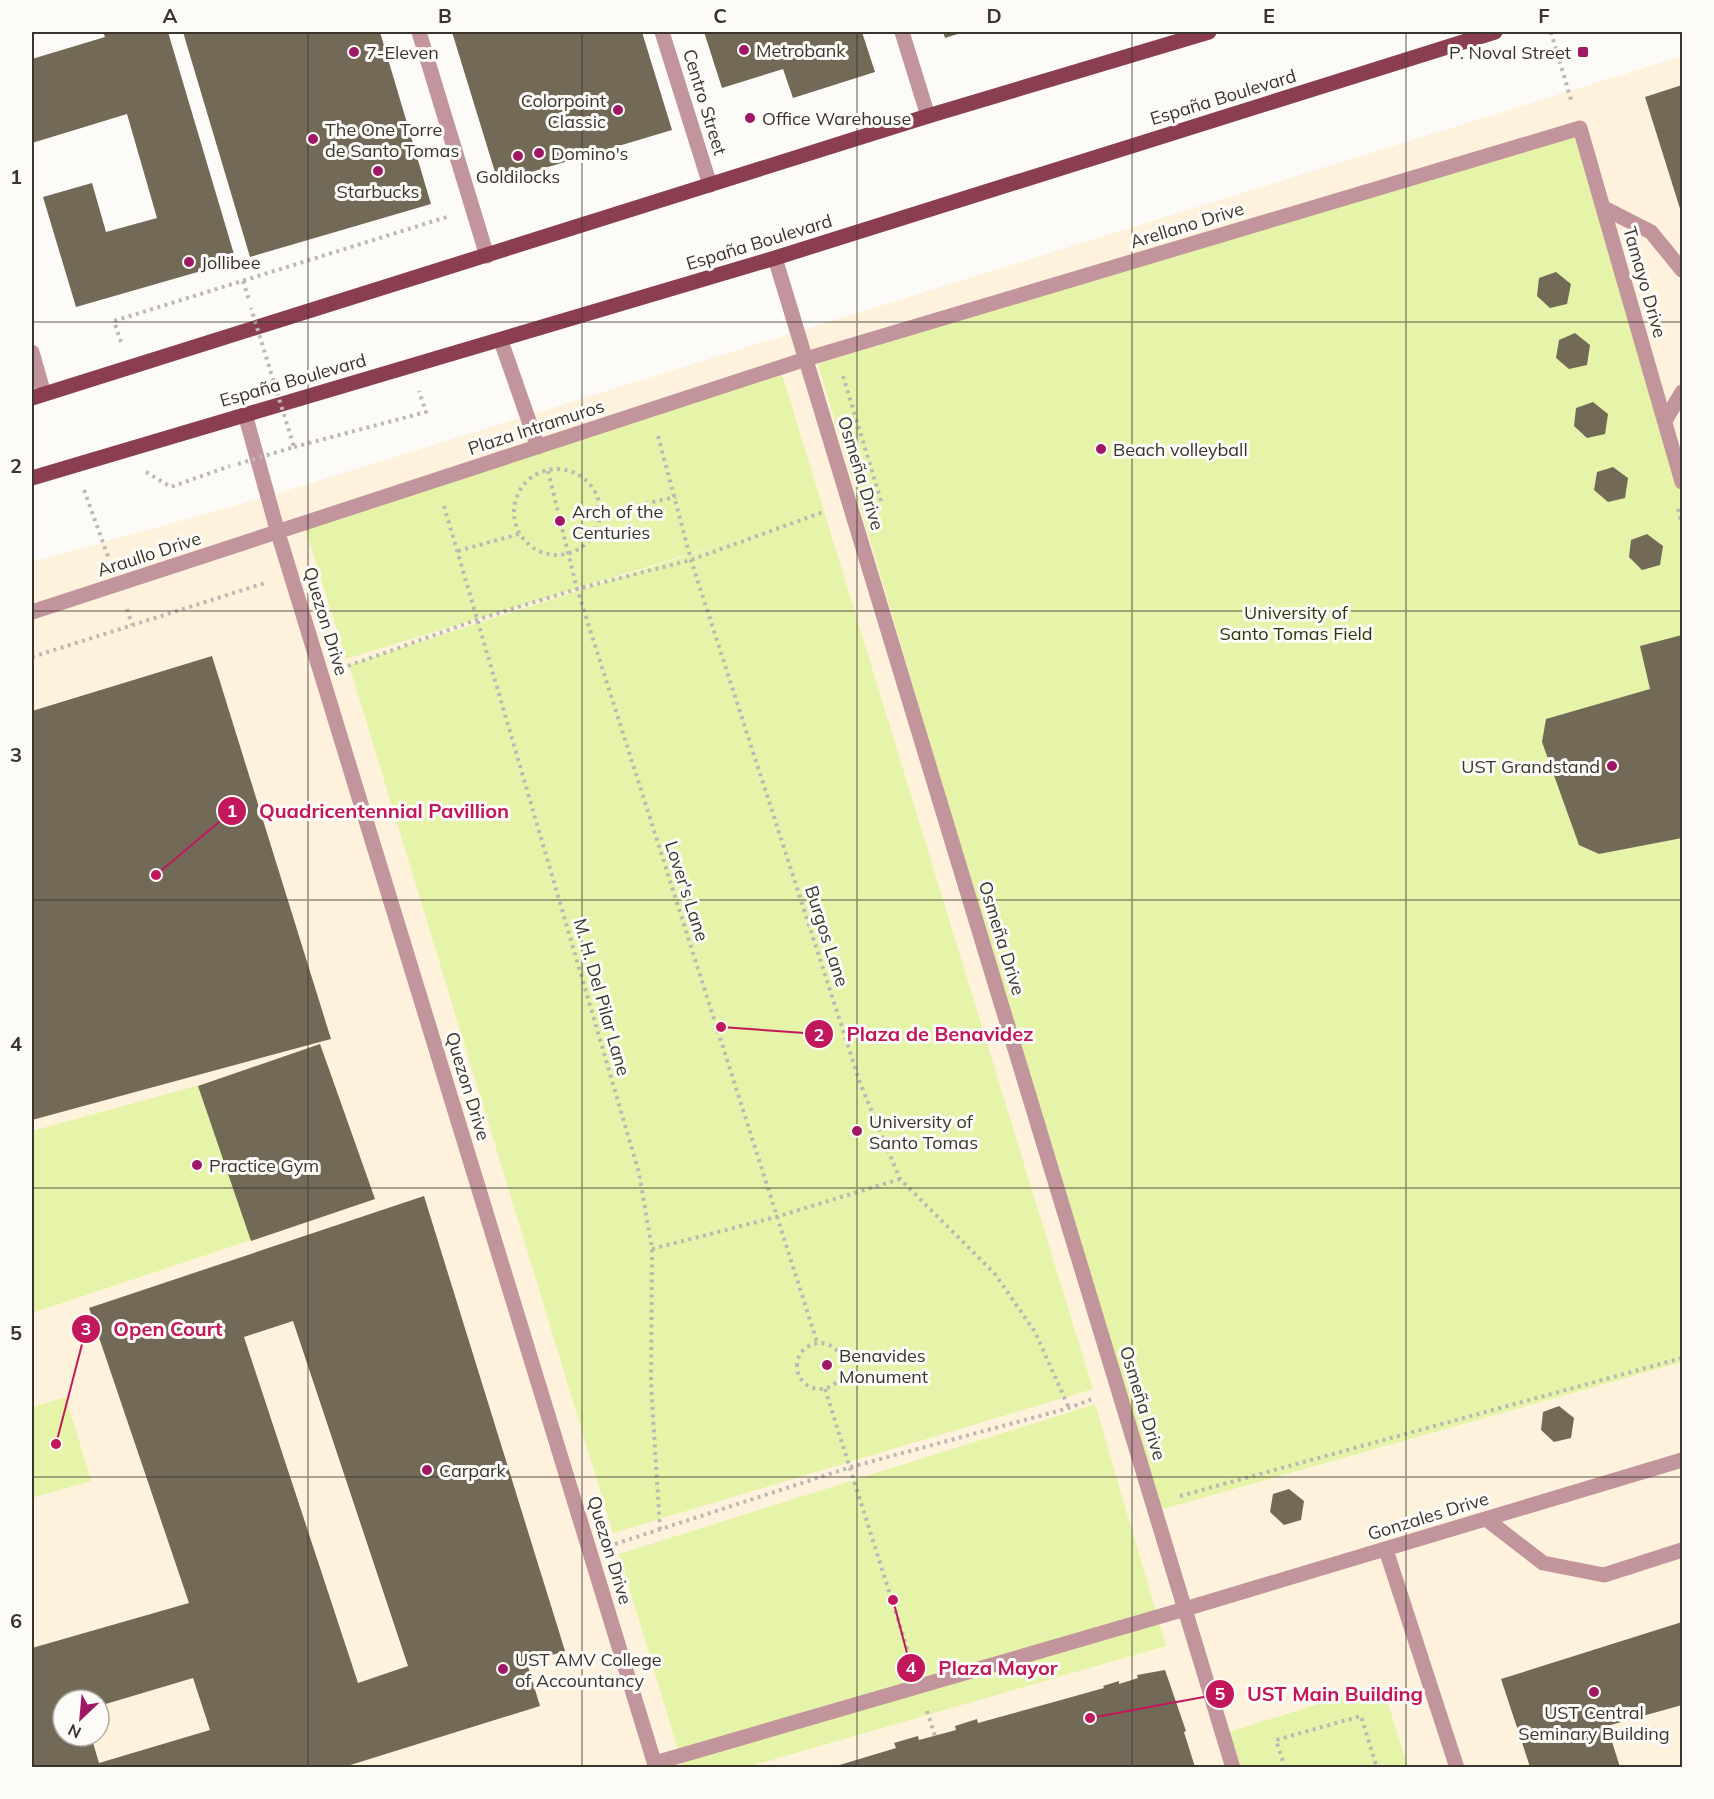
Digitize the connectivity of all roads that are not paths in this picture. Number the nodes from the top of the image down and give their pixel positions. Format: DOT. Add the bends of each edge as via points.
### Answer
graph roads {
  1 [pos="419,32"];
  2 [pos="662,32"];
  3 [pos="902,32"];
  4 [pos="1209,32"];
  5 [pos="1495,32"];
  6 [pos="928,116"];
  7 [pos="1580,128"];
  8 [pos="710,185"];
  9 [pos="1604,208"];
  10 [pos="487,256"];
  11 [pos="775,258"];
  12 [pos="1683,270"];
  13 [pos="501,341"];
  14 [pos="32,351"];
  15 [pos="806,359"];
  16 [pos="1683,392"];
  17 [pos="38,396"];
  18 [pos="245,414"];
  19 [pos="1665,420"];
  20 [pos="538,447"];
  21 [pos="32,478"];
  22 [pos="1683,482"];
  23 [pos="278,533"];
  24 [pos="32,612"];
  25 [pos="1683,1460"];
  26 [pos="1486,1519"];
  27 [pos="1386,1550"];
  28 [pos="1683,1550"];
  29 [pos="1185,1609"];
  30 [pos="651,1766"];
  31 [pos="1233,1767"];
  32 [pos="1457,1767"];
  1 -- 10 [label="street"];
  2 -- 8 [label="street, Centro Street"];
  3 -- 6 [label="street"];
  4 -- 6 [label="main road"];
  5 -- 11 [label="main road, España Boulevard"];
  6 -- 8 [label="main road"];
  7 -- 9 [label="street, Tamayo Drive"];
  7 -- 15 [label="street, Arellano Drive"];
  8 -- 10 [label="main road"];
  9 -- 12 [label="street" via="1651,232"];
  9 -- 19 [label="street, Tamayo Drive"];
  10 -- 17 [label="main road"];
  11 -- 13 [label="main road, España Boulevard"];
  11 -- 15 [label="street, Osmeña Drive"];
  13 -- 18 [label="main road, España Boulevard"];
  13 -- 20 [label="street"];
  14 -- 17 [label="street"];
  15 -- 20 [label="street, Plaza Intramuros"];
  15 -- 29 [label="street, Osmeña Drive"];
  16 -- 19 [label="street"];
  18 -- 21 [label="main road, España Boulevard"];
  18 -- 23 [label="street, Quezon Drive"];
  19 -- 22 [label="street, Tamayo Drive"];
  20 -- 23 [label="street, Plaza Intramuros"];
  23 -- 24 [label="street, Araullo Drive"];
  23 -- 30 [label="street, Quezon Drive" via="590,1552"];
  25 -- 26 [label="street, Gonzales Drive"];
  26 -- 27 [label="street, Gonzales Drive"];
  26 -- 28 [label="street" via="1543,1563 1604,1575"];
  27 -- 29 [label="street, Gonzales Drive"];
  27 -- 32 [label="street"];
  29 -- 30 [label="street, Gonzales Drive"];
  29 -- 31 [label="street, Osmeña Drive"];
}
